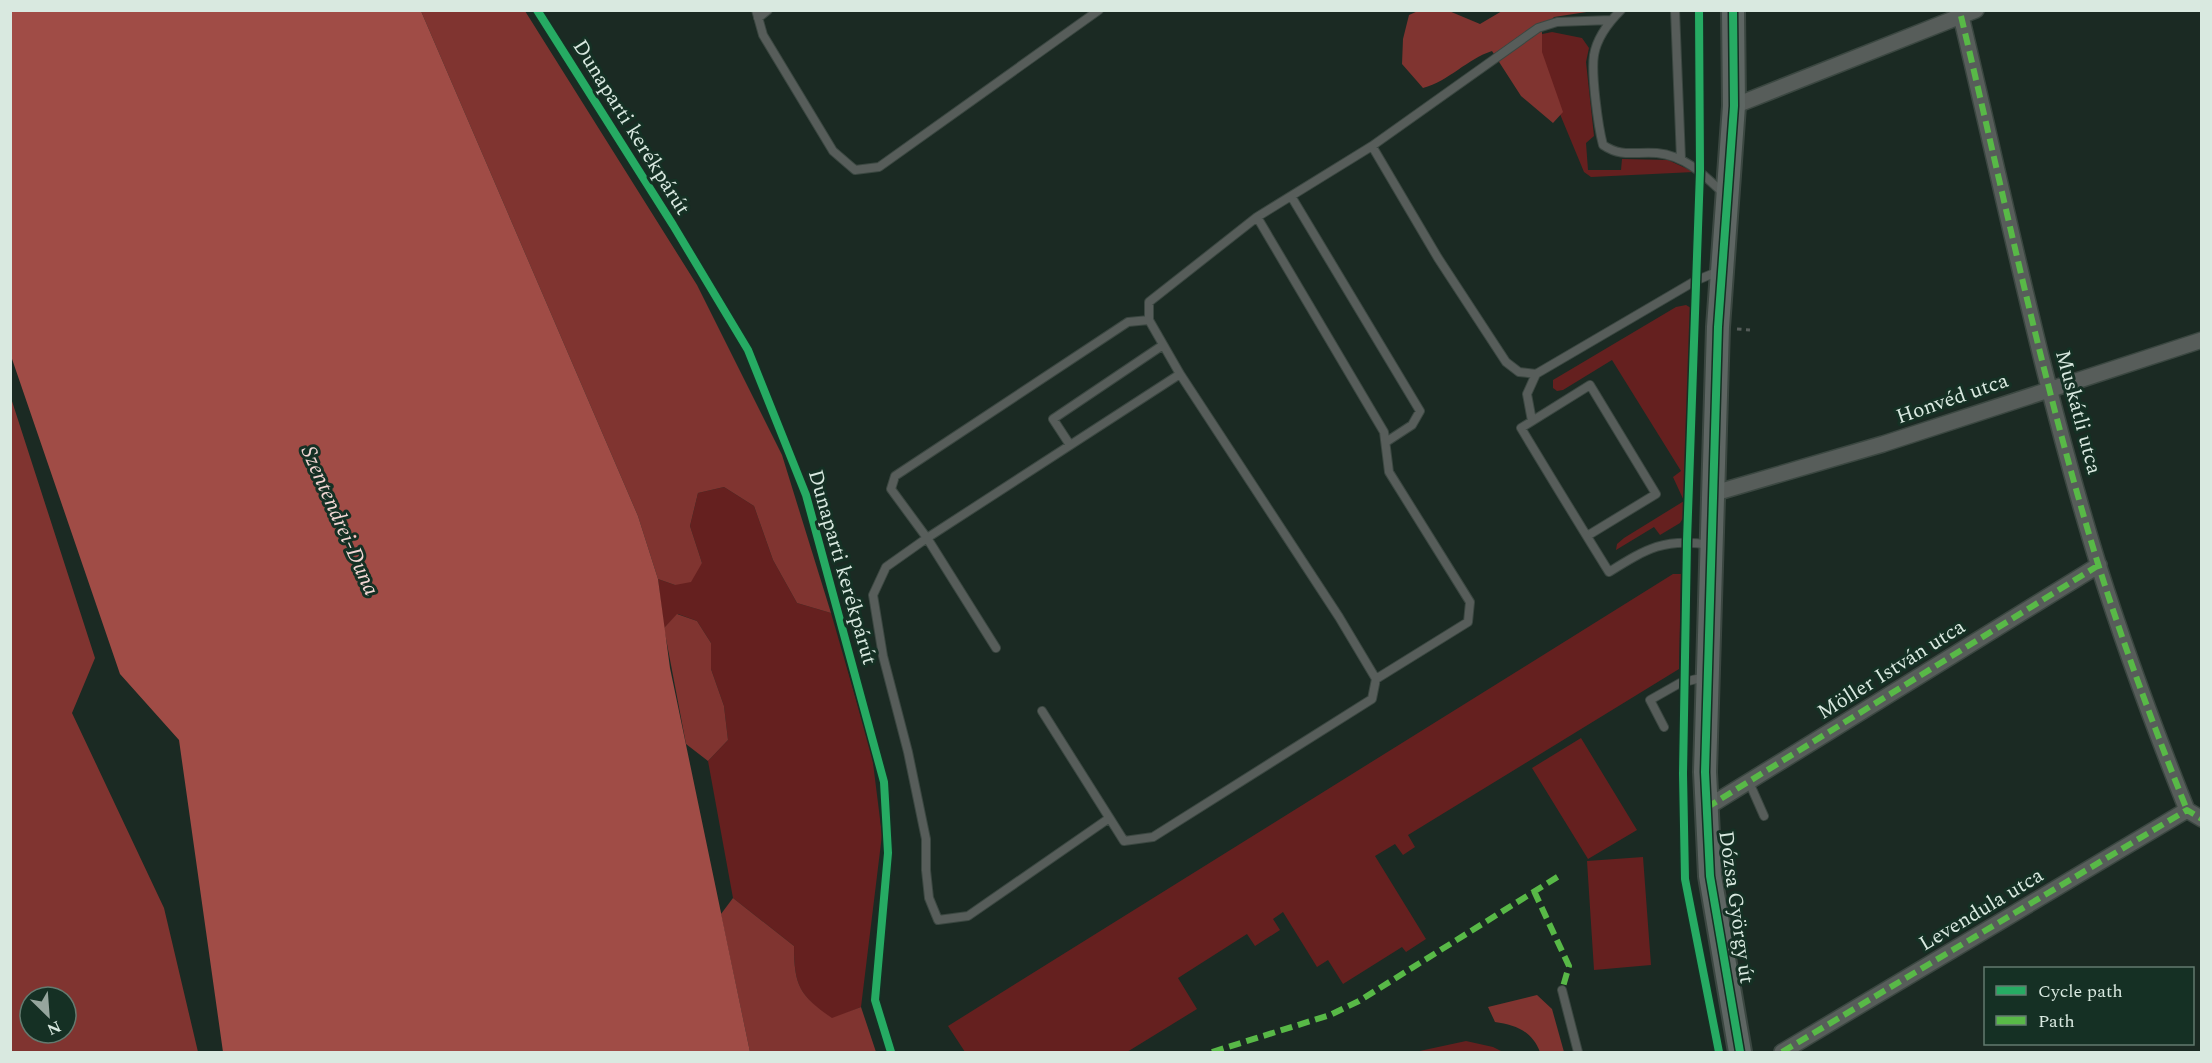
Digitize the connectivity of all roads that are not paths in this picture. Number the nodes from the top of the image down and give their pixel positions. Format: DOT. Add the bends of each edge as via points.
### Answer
graph roads {
  1 [pos="768,10"];
  2 [pos="1099,10"];
  3 [pos="1621,10"];
  4 [pos="1675,10"];
  5 [pos="1733,10"];
  6 [pos="1969,13"];
  7 [pos="757,14"];
  8 [pos="1611,20"];
  9 [pos="1734,106"];
  10 [pos="1372,146"];
  11 [pos="1681,159"];
  12 [pos="1291,196"];
  13 [pos="1729,198"];
  14 [pos="1257,217"];
  15 [pos="1723,269"];
  16 [pos="1149,320"];
  17 [pos="2202,340"];
  18 [pos="1163,345"];
  19 [pos="1180,374"];
  20 [pos="1536,374"];
  21 [pos="2049,388"];
  22 [pos="1532,421"];
  23 [pos="1386,442"];
  24 [pos="1070,445"];
  25 [pos="1715,493"];
  26 [pos="1587,536"];
  27 [pos="927,538"];
  28 [pos="1714,546"];
  29 [pos="2099,565"];
  30 [pos="996,648"];
  31 [pos="1709,675"];
  32 [pos="1376,679"];
  33 [pos="1042,711"];
  34 [pos="1664,727"];
  35 [pos="1749,782"];
  36 [pos="1706,808"];
  37 [pos="2187,810"];
  38 [pos="1764,816"];
  39 [pos="1108,819"];
  40 [pos="2202,819"];
  41 [pos="1562,990"];
  42 [pos="1578,1053"];
  43 [pos="1740,1053"];
  44 [pos="1782,1053"];
  1 -- 7 [label="lane"];
  2 -- 7 [label="lane" via="879,168 862,172 848,167 832,151 763,35"];
  3 -- 8 [label="lane"];
  4 -- 11 [label="lane"];
  5 -- 9 [label="main road, Dózsa György út"];
  6 -- 9 [label="street"];
  6 -- 21 [label="street, Muskátli utca"];
  8 -- 10 [label="lane" via="1557,22 1538,28"];
  8 -- 11 [label="lane" via="1594,56 1603,145 1622,155 1658,153"];
  9 -- 13 [label="main road, Dózsa György út"];
  10 -- 12 [label="lane"];
  10 -- 20 [label="lane" via="1506,362 1519,372"];
  11 -- 13 [label="lane"];
  12 -- 14 [label="lane"];
  12 -- 23 [label="lane" via="1420,411 1412,425"];
  13 -- 15 [label="main road, Dózsa György út"];
  14 -- 16 [label="lane" via="1149,302"];
  14 -- 23 [label="lane" via="1384,432"];
  15 -- 20 [label="lane"];
  15 -- 25 [label="main road, Dózsa György út"];
  16 -- 18 [label="lane"];
  16 -- 27 [label="lane" via="1128,322 895,476 891,489"];
  17 -- 21 [label="street, Honvéd utca"];
  18 -- 19 [label="lane"];
  18 -- 24 [label="lane" via="1053,419"];
  19 -- 24 [label="lane"];
  19 -- 32 [label="lane" via="1340,617"];
  20 -- 22 [label="lane" via="1527,394"];
  21 -- 25 [label="street, Honvéd utca" via="1883,444"];
  21 -- 29 [label="street, Muskátli utca"];
  22 -- 26 [label="lane" via="1521,428"];
  22 -- 26 [label="lane" via="1590,385 1656,494"];
  23 -- 32 [label="lane" via="1389,472 1470,602 1468,622"];
  24 -- 27 [label="lane"];
  25 -- 28 [label="main road, Dózsa György út"];
  26 -- 28 [label="lane" via="1609,572 1646,549 1667,542"];
  27 -- 30 [label="lane"];
  27 -- 39 [label="lane" via="886,567 873,596 883,656 926,839 929,898 938,920 968,916"];
  28 -- 31 [label="main road, Dózsa György út"];
  29 -- 35 [label="street, Möller István utca"];
  29 -- 37 [label="street, Muskátli utca" via="2139,687"];
  31 -- 34 [label="lane" via="1680,683 1650,700"];
  31 -- 36 [label="main road, Dózsa György út"];
  32 -- 39 [label="lane" via="1372,699 1153,837 1124,841"];
  33 -- 39 [label="lane"];
  35 -- 36 [label="street, Möller István utca"];
  35 -- 38 [label="lane"];
  36 -- 43 [label="main road, Dózsa György út" via="1710,876"];
  37 -- 40 [label="street"];
  37 -- 44 [label="street, Levendula utca"];
  41 -- 42 [label="lane"];
}
